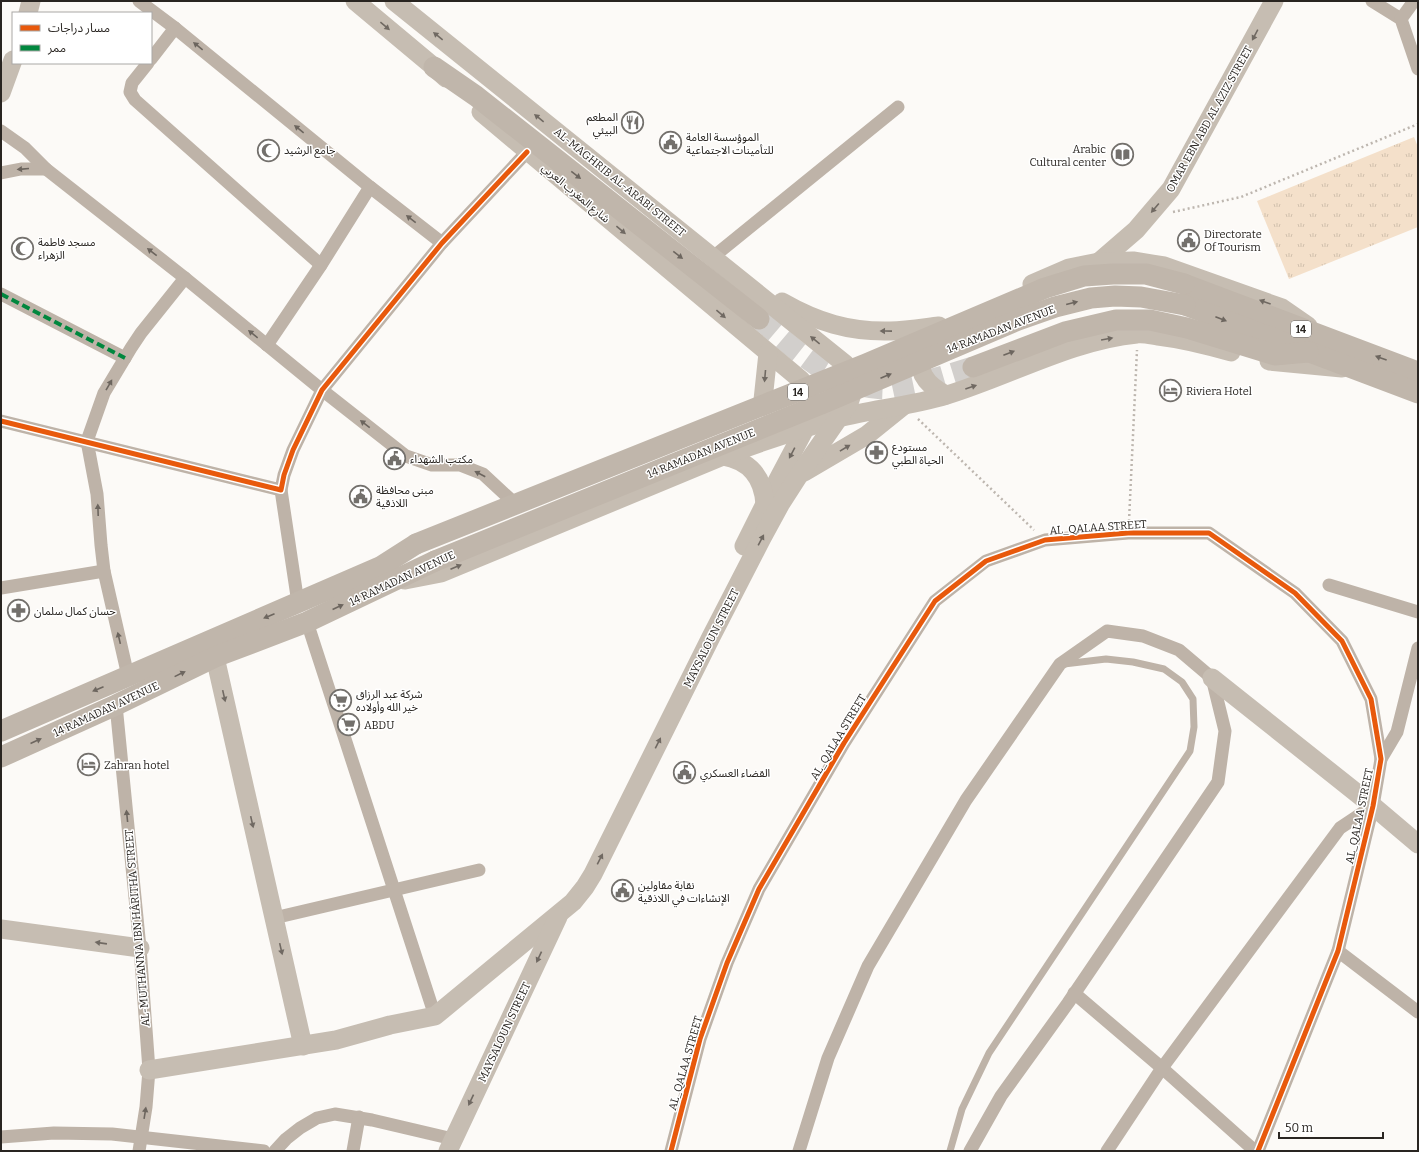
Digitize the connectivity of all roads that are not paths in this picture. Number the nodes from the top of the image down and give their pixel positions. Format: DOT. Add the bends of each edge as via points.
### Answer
graph roads {
  1 [pos="32,1"];
  2 [pos="139,1"];
  3 [pos="355,1"];
  4 [pos="395,1"];
  5 [pos="1274,1"];
  6 [pos="1372,1"];
  7 [pos="1414,1"];
  8 [pos="28,12"];
  9 [pos="1401,19"];
  10 [pos="175,28"];
  11 [pos="152,58"];
  12 [pos="12,63"];
  13 [pos="147,64"];
  14 [pos="434,67"];
  15 [pos="1418,69"];
  16 [pos="1,93"];
  17 [pos="898,107"];
  18 [pos="1,131"];
  19 [pos="527,152"];
  20 [pos="46,169"];
  21 [pos="1,172"];
  22 [pos="370,187"];
  23 [pos="442,243"];
  24 [pos="713,257"];
  25 [pos="1099,262"];
  26 [pos="321,265"];
  27 [pos="732,273"];
  28 [pos="185,278"];
  29 [pos="1,294"];
  30 [pos="759,319"];
  31 [pos="939,326"];
  32 [pos="1322,337"];
  33 [pos="267,345"];
  34 [pos="1308,352"];
  35 [pos="768,353"];
  36 [pos="125,358"];
  37 [pos="845,364"];
  38 [pos="973,367"];
  39 [pos="1355,369"];
  40 [pos="1418,372"];
  41 [pos="801,380"];
  42 [pos="322,390"];
  43 [pos="1418,393"];
  44 [pos="946,396"];
  45 [pos="763,400"];
  46 [pos="904,405"];
  47 [pos="838,418"];
  48 [pos="1,422"];
  49 [pos="805,429"];
  50 [pos="88,441"];
  51 [pos="723,456"];
  52 [pos="799,475"];
  53 [pos="281,490"];
  54 [pos="510,499"];
  55 [pos="765,504"];
  56 [pos="104,571"];
  57 [pos="386,575"];
  58 [pos="1329,585"];
  59 [pos="1,588"];
  60 [pos="298,603"];
  61 [pos="1418,612"];
  62 [pos="307,622"];
  63 [pos="1418,648"];
  64 [pos="215,658"];
  65 [pos="1060,664"];
  66 [pos="128,676"];
  67 [pos="1212,678"];
  68 [pos="116,705"];
  69 [pos="1,731"];
  70 [pos="1,757"];
  71 [pos="1382,759"];
  72 [pos="1373,806"];
  73 [pos="1418,844"];
  74 [pos="479,870"];
  75 [pos="395,890"];
  76 [pos="560,912"];
  77 [pos="274,918"];
  78 [pos="1,929"];
  79 [pos="140,948"];
  80 [pos="1338,951"];
  81 [pos="1074,993"];
  82 [pos="1418,1012"];
  83 [pos="435,1016"];
  84 [pos="303,1046"];
  85 [pos="1162,1068"];
  86 [pos="149,1070"];
  87 [pos="359,1117"];
  88 [pos="141,1136"];
  89 [pos="1,1137"];
  90 [pos="450,1145"];
  91 [pos="138,1151"];
  92 [pos="264,1151"];
  93 [pos="275,1151"];
  94 [pos="353,1151"];
  95 [pos="671,1151"];
  96 [pos="799,1151"];
  97 [pos="950,1151"];
  98 [pos="970,1151"];
  99 [pos="1107,1151"];
  100 [pos="1255,1151"];
  101 [pos="1258,1151"];
  1 -- 8 [label="main road"];
  2 -- 10 [label="street"];
  3 -- 14 [label="main road, شارع المغرب العربي, one-way"];
  24 -- 4 [label="main road, AL-MAGHRIB AL-ARABI STREET, one-way"];
  5 -- 25 [label="main road, OMAR EBN ABD AL AZIZ STREET, one-way" via="1171,189 1147,218"];
  6 -- 9 [label="street"];
  7 -- 9 [label="street"];
  9 -- 15 [label="street"];
  10 -- 11 [label="street"];
  22 -- 10 [label="street, one-way"];
  12 -- 16 [label="main road"];
  13 -- 26 [label="street" via="132,83 130,92 134,100"];
  14 -- 19 [label="main road, شارع المغرب العربي"];
  14 -- 30 [label="main road, one-way" via="476,96"];
  17 -- 24 [label="street"];
  18 -- 20 [label="street" via="25,148"];
  19 -- 23 [label="street"];
  19 -- 35 [label="main road, شارع المغرب العربي, one-way"];
  20 -- 21 [label="street, one-way"];
  28 -- 20 [label="street, one-way"];
  23 -- 22 [label="street, one-way"];
  22 -- 26 [label="street"];
  23 -- 42 [label="street"];
  24 -- 27 [label="main road, AL-MAGHRIB AL-ARABI STREET"];
  25 -- 31 [label="main road" via="1068,268"];
  32 -- 25 [label="main road, one-way" via="1282,308 1198,277 1164,266 1133,261"];
  26 -- 33 [label="street"];
  31 -- 27 [label="main road, one-way" via="890,331 838,326 799,312"];
  37 -- 27 [label="main road, AL-MAGHRIB AL-ARABI STREET, one-way"];
  33 -- 28 [label="street, one-way"];
  28 -- 36 [label="street" via="141,333"];
  29 -- 36 [label="street"];
  31 -- 37 [label="main road"];
  31 -- 44 [label="main road" via="928,336 921,349 919,363 924,377 933,388"];
  40 -- 32 [label="main road, 14 RAMADAN AVENUE / 14, one-way"];
  32 -- 57 [label="main road, 14 RAMADAN AVENUE / 14, bridge" via="1184,284 1146,274 1084,276 1045,288 866,364 416,544"];
  33 -- 42 [label="street"];
  38 -- 34 [label="main road, one-way" via="1066,332 1116,320 1150,320 1187,328 1275,355"];
  34 -- 39 [label="main road, 14 RAMADAN AVENUE / 14"];
  57 -- 34 [label="main road, 14 RAMADAN AVENUE / 14, one-way, bridge" via="436,561 1018,320 1091,298 1141,297 1185,305"];
  35 -- 41 [label="main road, شارع المغرب العربي"];
  35 -- 45 [label="main road, one-way"];
  50 -- 36 [label="street, one-way" via="104,393"];
  37 -- 41 [label="main road"];
  37 -- 47 [label="main road, MAYSALOUN STREET" via="852,376 854,388 850,403"];
  39 -- 43 [label="main road, 14 RAMADAN AVENUE / 14"];
  44 -- 39 [label="main road, one-way" via="1096,341 1138,334 1175,338 1258,360"];
  41 -- 45 [label="main road"];
  41 -- 49 [label="main road, MAYSALOUN STREET" via="812,404 812,413"];
  42 -- 53 [label="street" via="293,450"];
  54 -- 42 [label="street, one-way" via="483,474 460,465 432,465 406,456"];
  44 -- 46 [label="main road"];
  45 -- 54 [label="main road"];
  46 -- 47 [label="main road"];
  52 -- 46 [label="main road, one-way" via="867,435"];
  47 -- 49 [label="main road"];
  47 -- 52 [label="main road, MAYSALOUN STREET"];
  48 -- 50 [label="street"];
  49 -- 51 [label="main road"];
  49 -- 55 [label="main road, MAYSALOUN STREET, one-way"];
  50 -- 53 [label="street"];
  56 -- 50 [label="street, one-way" via="97,494"];
  51 -- 55 [label="main road" via="740,461 754,472 762,486"];
  57 -- 51 [label="main road, one-way" via="442,573"];
  76 -- 52 [label="main road, MAYSALOUN STREET, one-way" via="572,902 593,874 762,538"];
  53 -- 60 [label="street"];
  54 -- 57 [label="main road" via="422,531"];
  55 -- 76 [label="main road, MAYSALOUN STREET"];
  56 -- 59 [label="street"];
  66 -- 56 [label="street, one-way"];
  57 -- 60 [label="main road, 14 RAMADAN AVENUE"];
  62 -- 57 [label="main road, 14 RAMADAN AVENUE, one-way"];
  58 -- 61 [label="street"];
  60 -- 66 [label="main road, 14 RAMADAN AVENUE, one-way"];
  62 -- 64 [label="main road, 14 RAMADAN AVENUE"];
  62 -- 75 [label="street"];
  63 -- 71 [label="street" via="1397,732"];
  68 -- 64 [label="main road, 14 RAMADAN AVENUE, one-way"];
  64 -- 77 [label="main road, one-way"];
  65 -- 67 [label="street" via="1107,631 1143,636 1178,650"];
  65 -- 96 [label="street" via="966,800 868,966 828,1058"];
  65 -- 97 [label="lane" via="1106,659 1164,668 1182,682 1193,699 1194,727 1190,751 989,1053 962,1109"];
  66 -- 69 [label="main road, 14 RAMADAN AVENUE, one-way"];
  67 -- 72 [label="main road"];
  67 -- 81 [label="street" via="1225,731 1218,782"];
  70 -- 68 [label="main road, 14 RAMADAN AVENUE, one-way"];
  79 -- 68 [label="street, AL-MUTHANNA IBN HÂRITHA STREET, one-way"];
  71 -- 72 [label="street, AL_QALAA STREET"];
  71 -- 95 [label="street, AL_QALAA STREET" via="1371,699 1342,641 1295,593 1209,534 1128,533 1045,540 986,561 935,601 844,743 759,889 727,963 700,1038"];
  72 -- 73 [label="main road"];
  72 -- 80 [label="street, AL_QALAA STREET"];
  72 -- 85 [label="street" via="1340,828"];
  74 -- 75 [label="street"];
  75 -- 77 [label="street"];
  75 -- 83 [label="street"];
  76 -- 83 [label="main road"];
  76 -- 90 [label="main road, MAYSALOUN STREET, one-way"];
  77 -- 84 [label="main road, one-way"];
  79 -- 78 [label="main road, one-way"];
  79 -- 86 [label="street, AL-MUTHANNA IBN HÂRITHA STREET"];
  80 -- 82 [label="street"];
  80 -- 101 [label="street, AL_QALAA STREET"];
  81 -- 85 [label="street"];
  81 -- 98 [label="street" via="1001,1096"];
  83 -- 84 [label="main road"];
  84 -- 86 [label="main road"];
  85 -- 99 [label="street"];
  85 -- 100 [label="street"];
  88 -- 86 [label="street, AL-MUTHANNA IBN HÂRITHA STREET, one-way"];
  87 -- 90 [label="street"];
  87 -- 93 [label="street" via="335,1114 317,1118 286,1139"];
  87 -- 94 [label="street"];
  88 -- 89 [label="street" via="83,1132"];
  88 -- 91 [label="street, AL-MUTHANNA IBN HÂRITHA STREET"];
  88 -- 92 [label="street"];
}
